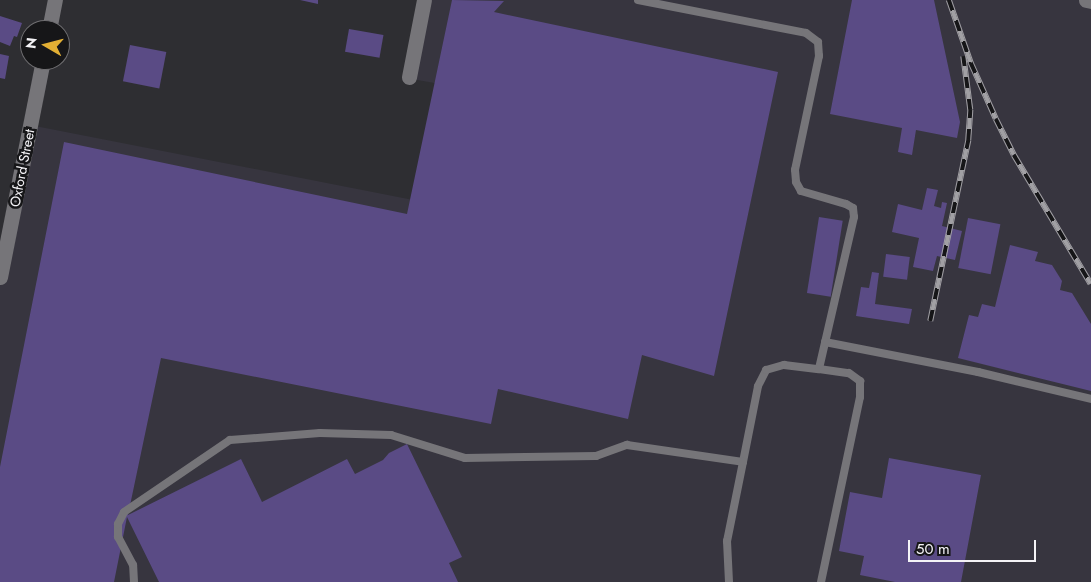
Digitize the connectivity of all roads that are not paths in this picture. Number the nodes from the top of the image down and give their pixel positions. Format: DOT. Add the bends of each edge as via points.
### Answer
graph roads {
  1 [pos="56,0"];
  2 [pos="424,0"];
  3 [pos="638,0"];
  4 [pos="1086,0"];
  5 [pos="1091,1"];
  6 [pos="52,20"];
  7 [pos="42,70"];
  8 [pos="409,77"];
  9 [pos="0,277"];
  10 [pos="826,342"];
  11 [pos="819,369"];
  12 [pos="1091,398"];
  13 [pos="743,462"];
  14 [pos="134,582"];
  15 [pos="729,582"];
  16 [pos="822,582"];
  1 -- 6 [label="street"];
  2 -- 8 [label="street"];
  3 -- 10 [label="lane" via="806,33 818,42 819,56 795,170 796,182 801,191 853,208 854,218"];
  4 -- 5 [label="street"];
  7 -- 9 [label="street, Oxford Street"];
  10 -- 11 [label="lane"];
  10 -- 12 [label="lane"];
  11 -- 13 [label="lane" via="784,365 766,370 758,386"];
  11 -- 16 [label="lane" via="849,373 860,381 860,397"];
  13 -- 14 [label="lane" via="628,445 596,456 464,458 390,435 320,433 230,440 124,512 118,524 118,537 133,566"];
  13 -- 15 [label="lane" via="727,541"];
}
